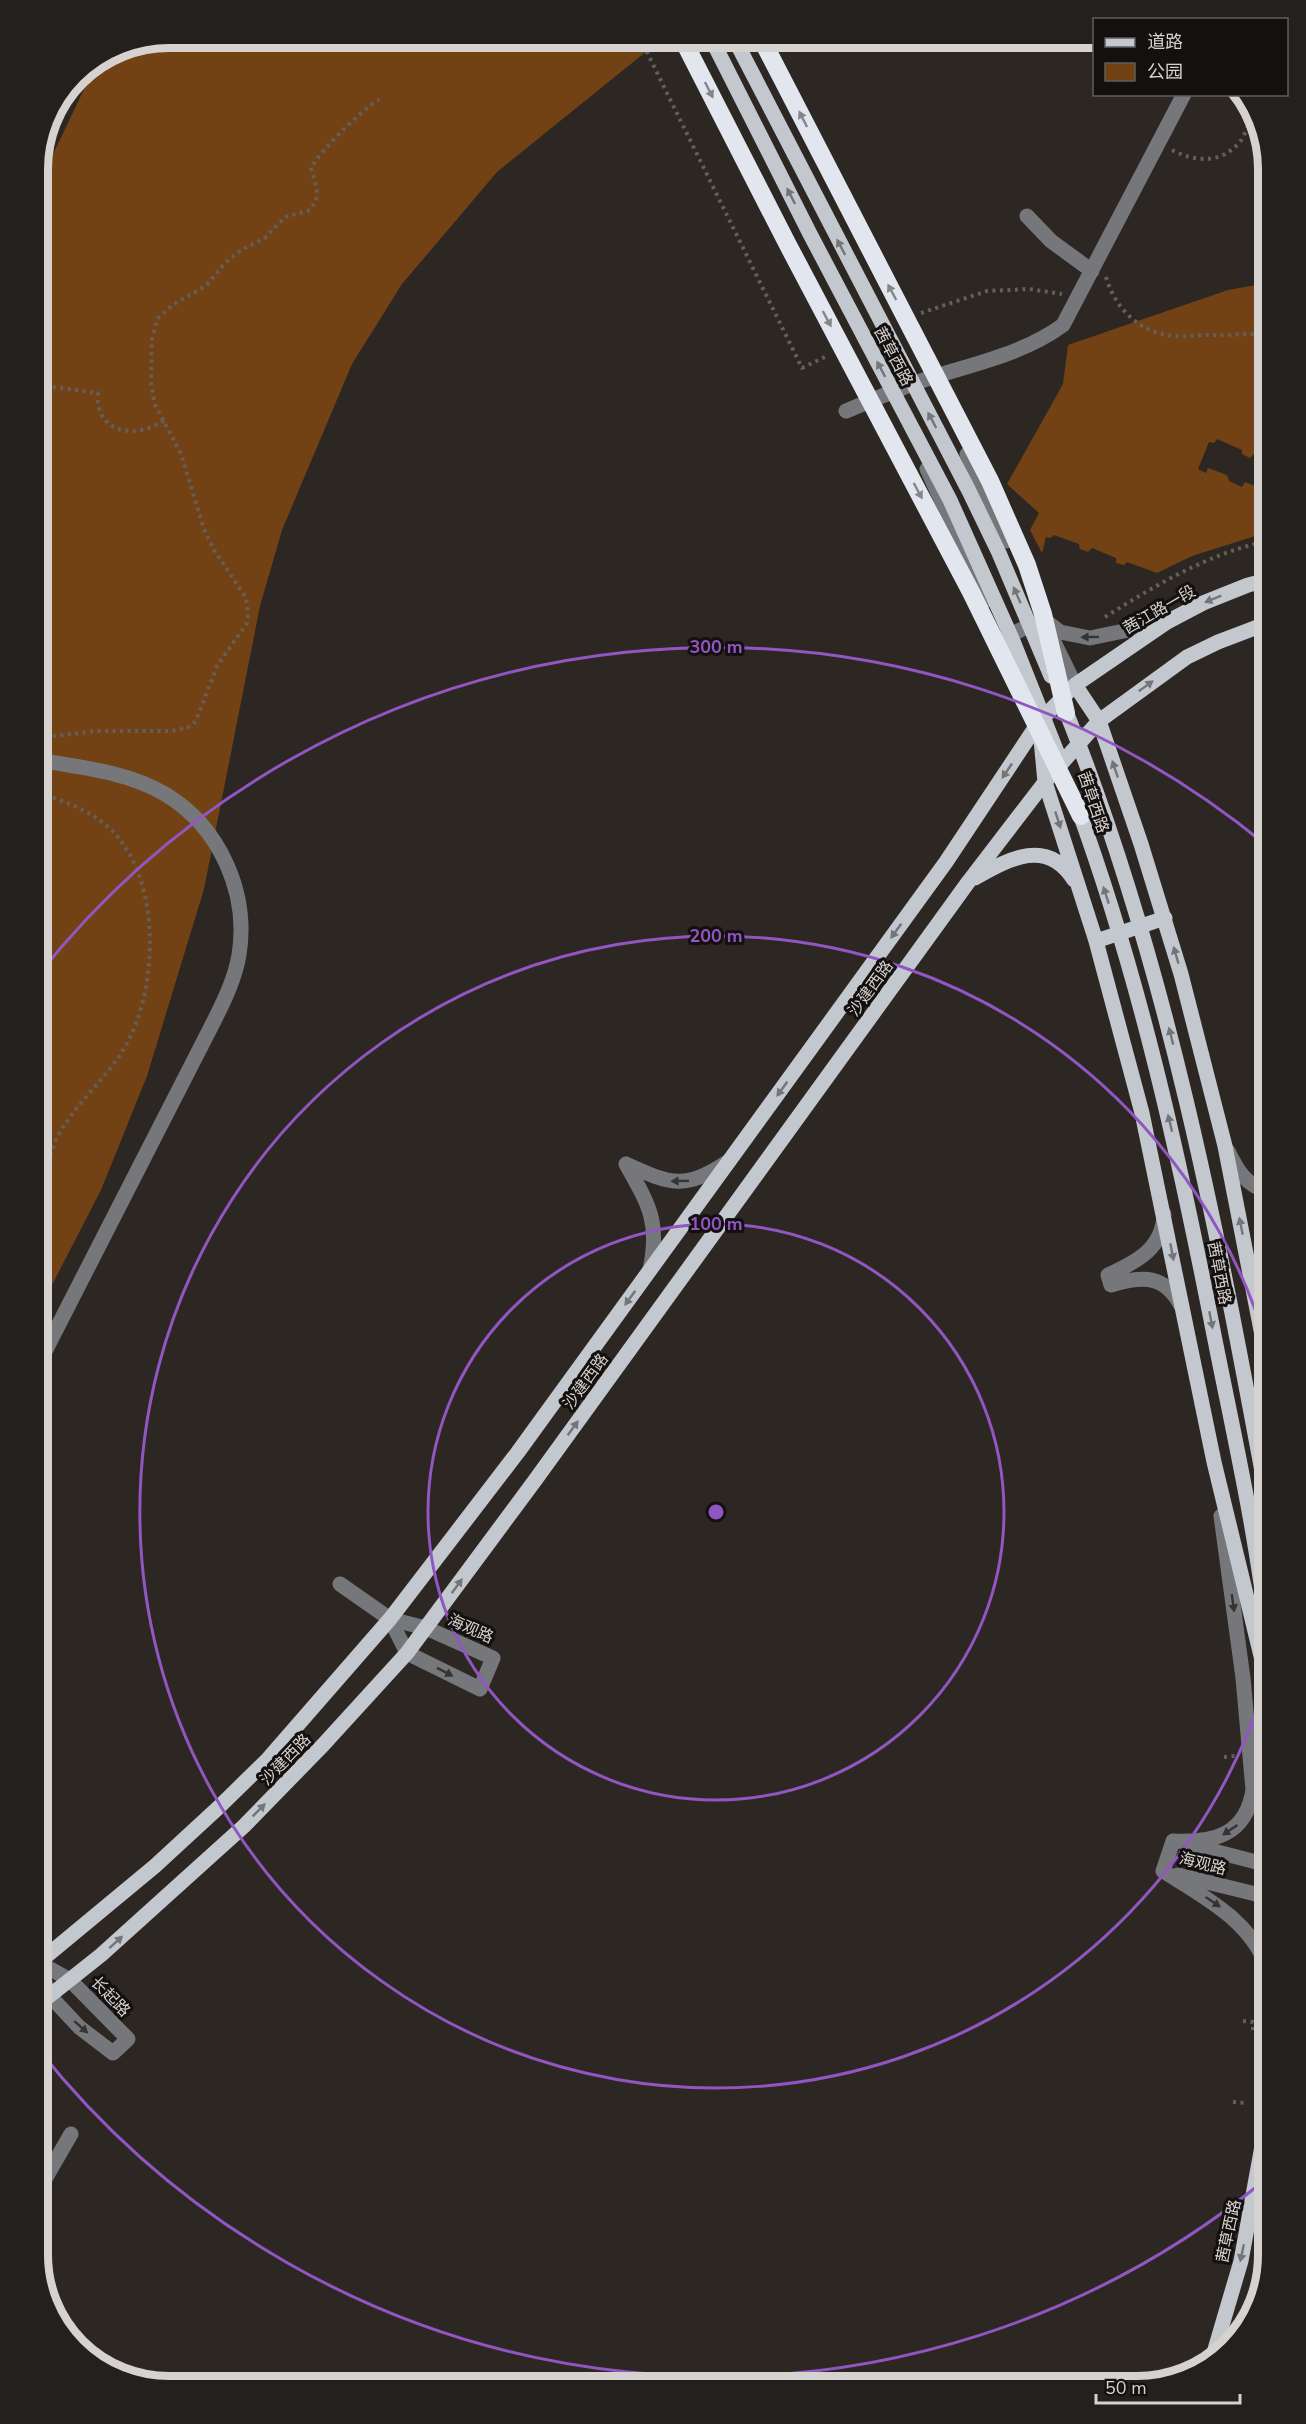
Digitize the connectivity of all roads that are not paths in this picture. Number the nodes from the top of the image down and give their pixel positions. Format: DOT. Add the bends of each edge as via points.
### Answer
graph roads {
  1 [pos="687,48"];
  2 [pos="716,48"];
  3 [pos="739,48"];
  4 [pos="766,48"];
  5 [pos="1183,96"];
  6 [pos="1027,216"];
  7 [pos="1092,271"];
  8 [pos="932,377"];
  9 [pos="891,393"];
  10 [pos="846,411"];
  11 [pos="1258,583"];
  12 [pos="1043,619"];
  13 [pos="1167,622"];
  14 [pos="1258,626"];
  15 [pos="1004,638"];
  16 [pos="1076,685"];
  17 [pos="1066,713"];
  18 [pos="1099,721"];
  19 [pos="1039,722"];
  20 [pos="48,762"];
  21 [pos="1045,782"];
  22 [pos="1081,816"];
  23 [pos="969,881"];
  24 [pos="1081,891"];
  25 [pos="1165,918"];
  26 [pos="1096,941"];
  27 [pos="1225,1146"];
  28 [pos="731,1159"];
  29 [pos="1258,1187"];
  30 [pos="1164,1211"];
  31 [pos="650,1270"];
  32 [pos="1258,1294"];
  33 [pos="1257,1305"];
  34 [pos="1183,1309"];
  35 [pos="1258,1310"];
  36 [pos="48,1345"];
  37 [pos="1258,1448"];
  38 [pos="1214,1462"];
  39 [pos="1258,1567"];
  40 [pos="340,1584"];
  41 [pos="390,1619"];
  42 [pos="426,1628"];
  43 [pos="1258,1640"];
  44 [pos="407,1653"];
  45 [pos="1173,1840"];
  46 [pos="1258,1862"];
  47 [pos="1163,1871"];
  48 [pos="1258,1895"];
  49 [pos="1258,1949"];
  50 [pos="48,1955"];
  51 [pos="48,1968"];
  52 [pos="70,1980"];
  53 [pos="48,1998"];
  54 [pos="48,2004"];
  55 [pos="71,2134"];
  56 [pos="1258,2171"];
  57 [pos="48,2174"];
  58 [pos="1216,2347"];
  1 -- 22 [label="highway, one-way" via="966,582"];
  22 -- 2 [label="main road, 茜草西路, one-way" via="1014,641 950,500"];
  17 -- 3 [label="main road, 茜草西路, one-way" via="999,552"];
  17 -- 4 [label="highway, one-way" via="1027,565 990,481"];
  5 -- 7 [label="street"];
  6 -- 7 [label="street" via="1051,241"];
  7 -- 8 [label="street" via="1063,325 1049,335 983,363"];
  8 -- 9 [label="street"];
  8 -- 12 [label="street"];
  9 -- 10 [label="street"];
  9 -- 15 [label="street"];
  11 -- 13 [label="main road, 茜江路一段, one-way" via="1203,603"];
  13 -- 12 [label="street, one-way" via="1090,638 1060,632"];
  12 -- 15 [label="street"];
  12 -- 16 [label="street"];
  13 -- 16 [label="main road, 茜江路一段"];
  18 -- 14 [label="main road, one-way" via="1186,657"];
  15 -- 19 [label="street"];
  16 -- 18 [label="main road"];
  16 -- 19 [label="main road, 沙建西路"];
  37 -- 17 [label="main road, 茜草西路, one-way" via="1204,1175 1158,986"];
  18 -- 21 [label="main road, 沙建西路"];
  25 -- 18 [label="main road, one-way"];
  19 -- 21 [label="main road"];
  19 -- 28 [label="main road, 沙建西路, one-way" via="946,862"];
  20 -- 36 [label="street" via="134,780 165,794 189,812 210,835 226,863 237,889 242,921 231,986"];
  21 -- 23 [label="main road, 沙建西路"];
  21 -- 24 [label="main road, one-way"];
  22 -- 39 [label="main road, 茜草西路" via="1138,994 1183,1180"];
  23 -- 24 [label="main road" via="1011,860 1035,854 1059,862"];
  42 -- 23 [label="main road, 沙建西路, one-way"];
  24 -- 26 [label="main road"];
  25 -- 26 [label="main road"];
  27 -- 25 [label="main road, one-way"];
  26 -- 30 [label="main road"];
  27 -- 29 [label="street" via="1243,1178"];
  33 -- 27 [label="main road, one-way"];
  28 -- 31 [label="main road, 沙建西路"];
  28 -- 31 [label="street, one-way" via="709,1174 673,1182 659,1180 626,1164 654,1222"];
  30 -- 34 [label="main road, one-way"];
  30 -- 34 [label="street" via="1163,1223 1150,1251 1108,1275 1111,1285 1137,1279 1161,1283 1177,1297"];
  31 -- 41 [label="main road, 沙建西路, one-way"];
  32 -- 33 [label="street"];
  33 -- 35 [label="main road"];
  34 -- 38 [label="main road"];
  38 -- 43 [label="main road"];
  38 -- 45 [label="street, one-way" via="1243,1678 1253,1790 1244,1819 1232,1829 1217,1838 1198,1842"];
  40 -- 41 [label="street"];
  41 -- 42 [label="street, 海观路"];
  41 -- 44 [label="street"];
  41 -- 50 [label="main road, 沙建西路" via="268,1759 155,1866"];
  42 -- 44 [label="main road, 沙建西路"];
  44 -- 42 [label="street, 海观路, one-way" via="480,1689 493,1658"];
  52 -- 44 [label="main road, 沙建西路, one-way" via="244,1826"];
  45 -- 46 [label="street, 海观路"];
  45 -- 47 [label="street"];
  47 -- 48 [label="street, 海观路"];
  47 -- 49 [label="street, one-way" via="1212,1901 1238,1923"];
  51 -- 52 [label="street, 长起路"];
  52 -- 53 [label="main road, 沙建西路"];
  54 -- 52 [label="street, 长起路, one-way" via="113,2053 129,2039"];
  55 -- 57 [label="street"];
  56 -- 58 [label="main road, 茜草西路, one-way" via="1241,2260"];
}
